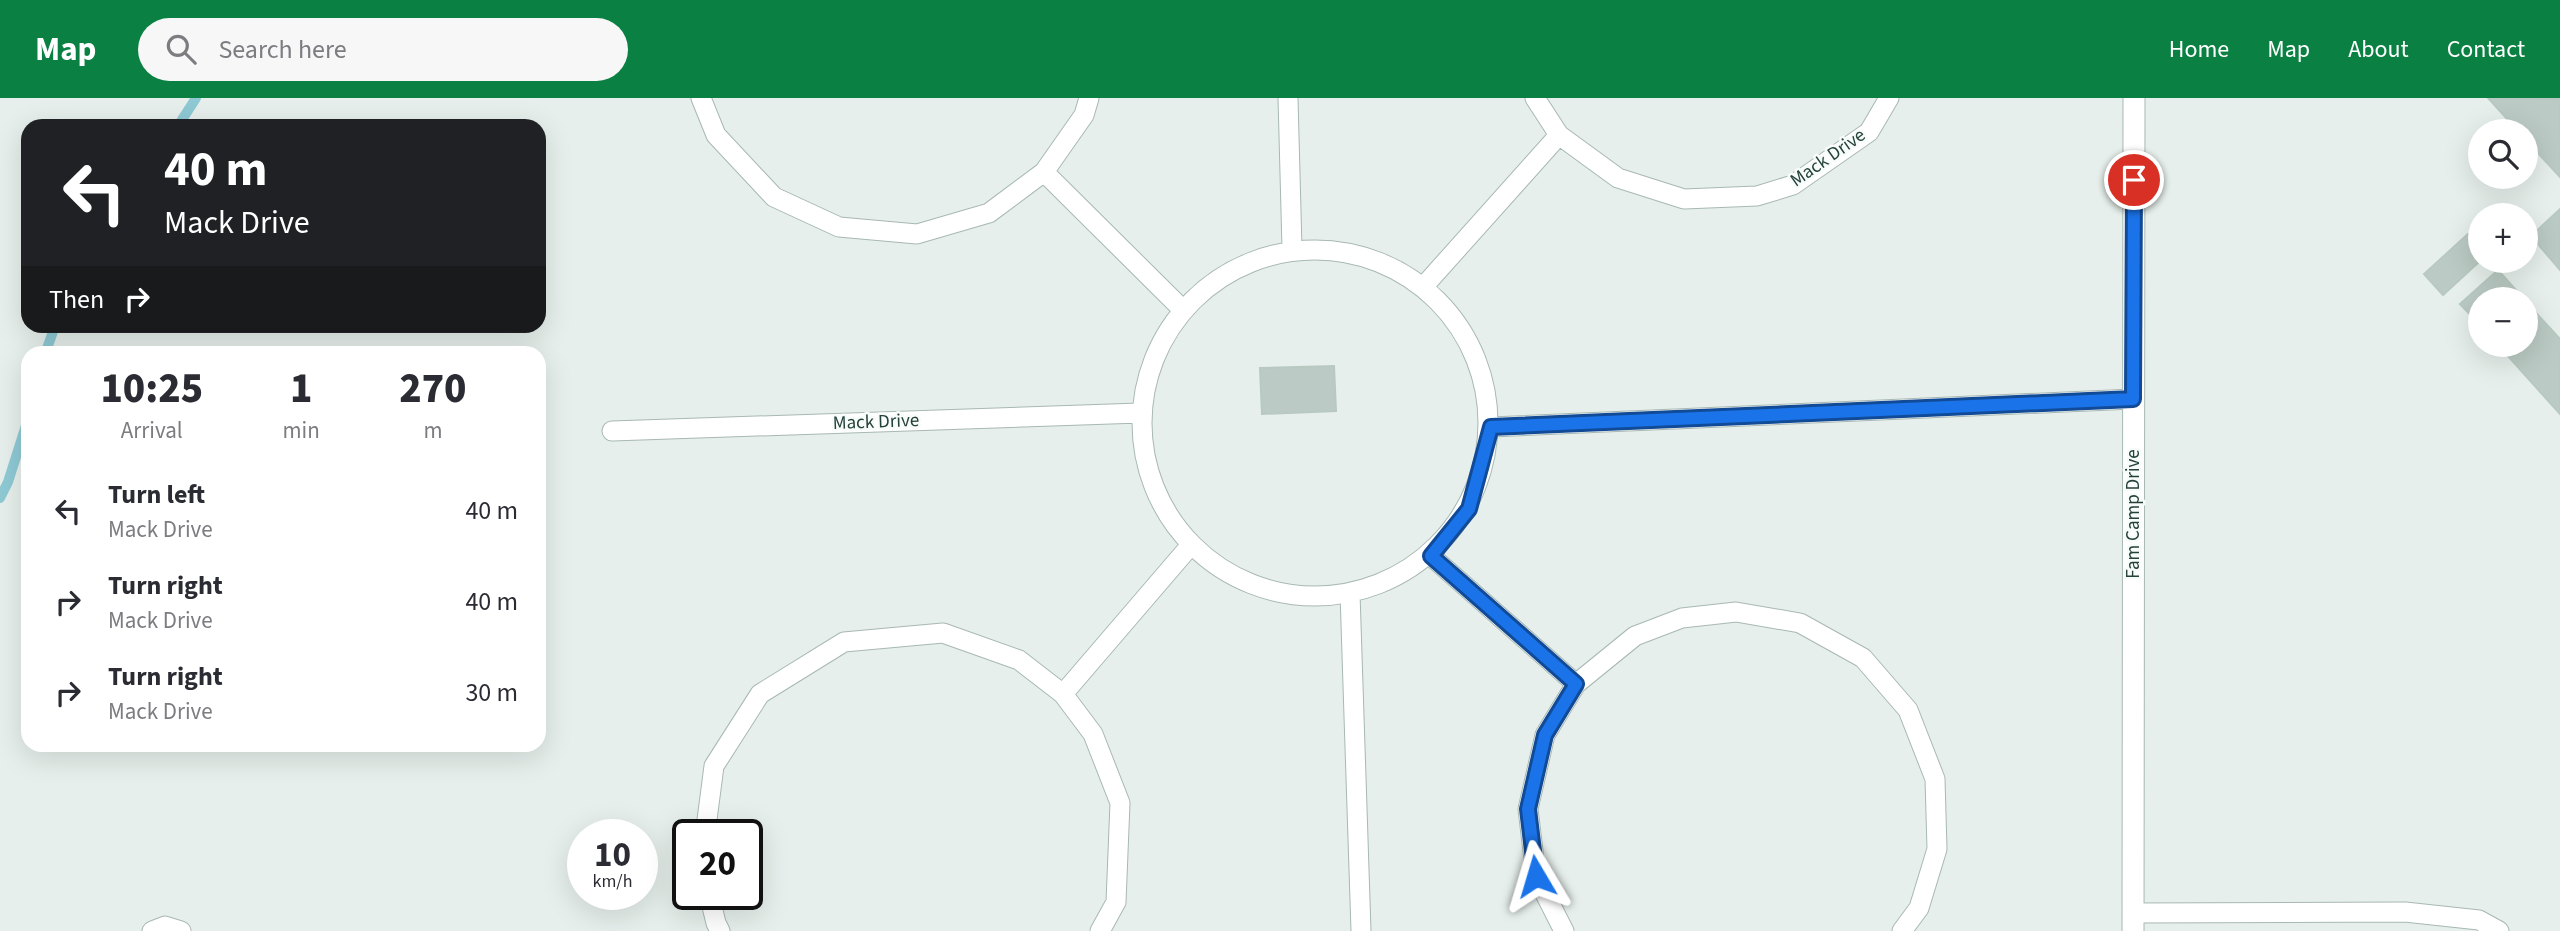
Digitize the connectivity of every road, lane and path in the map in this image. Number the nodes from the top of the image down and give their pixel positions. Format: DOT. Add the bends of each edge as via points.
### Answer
graph roads {
  1 [pos="701,98"];
  2 [pos="1088,98"];
  3 [pos="1288,98"];
  4 [pos="1535,98"];
  5 [pos="1889,98"];
  6 [pos="2134,98"];
  7 [pos="1559,135"];
  8 [pos="1044,172"];
  9 [pos="1292,249"];
  10 [pos="1424,286"];
  11 [pos="1182,309"];
  12 [pos="2133,399"];
  13 [pos="1140,413"];
  14 [pos="1491,427"];
  15 [pos="612,431"];
  16 [pos="1190,546"];
  17 [pos="1431,556"];
  18 [pos="1350,593"];
  19 [pos="1576,684"];
  20 [pos="1062,694"];
  21 [pos="707,819"];
  22 [pos="713,910"];
  23 [pos="2133,922"];
  24 [pos="152,931"];
  25 [pos="181,931"];
  26 [pos="720,931"];
  27 [pos="1100,931"];
  28 [pos="1362,931"];
  29 [pos="1564,931"];
  30 [pos="1902,931"];
  31 [pos="2499,931"];
  1 -- 8 [label="lane" via="716,135 774,197 839,227 917,234 989,213"];
  2 -- 8 [label="lane" via="1084,115"];
  3 -- 9 [label="lane"];
  4 -- 7 [label="lane, Mack Drive"];
  5 -- 7 [label="lane, Mack Drive" via="1868,132 1793,185 1757,196 1684,199 1618,178"];
  6 -- 12 [label="street, Fam Camp Drive"];
  7 -- 10 [label="lane"];
  8 -- 11 [label="lane"];
  9 -- 10 [label="lane" via="1370,257"];
  9 -- 11 [label="lane" via="1234,268"];
  10 -- 14 [label="lane" via="1452,313 1481,367"];
  11 -- 13 [label="lane" via="1151,361"];
  12 -- 14 [label="lane"];
  12 -- 23 [label="street, Fam Camp Drive"];
  13 -- 15 [label="lane, Mack Drive"];
  13 -- 16 [label="lane" via="1147,473"];
  14 -- 17 [label="lane" via="1469,509"];
  16 -- 18 [label="lane" via="1240,582 1307,599"];
  16 -- 20 [label="lane"];
  17 -- 18 [label="lane" via="1368,591"];
  17 -- 19 [label="lane"];
  18 -- 28 [label="lane"];
  19 -- 29 [label="lane" via="1545,735 1528,809 1536,876"];
  19 -- 30 [label="lane" via="1635,636 1682,618 1735,612 1800,623 1863,658 1908,710 1935,779 1937,849 1919,908"];
  20 -- 21 [label="lane" via="1019,660 943,633 844,642 760,694 713,766"];
  20 -- 27 [label="lane" via="1093,734 1120,803 1116,902"];
  22 -- 26 [label="lane"];
  23 -- 31 [label="lane" via="2405,912 2479,920"];
  24 -- 25 [label="lane" via="165,926"];
}
